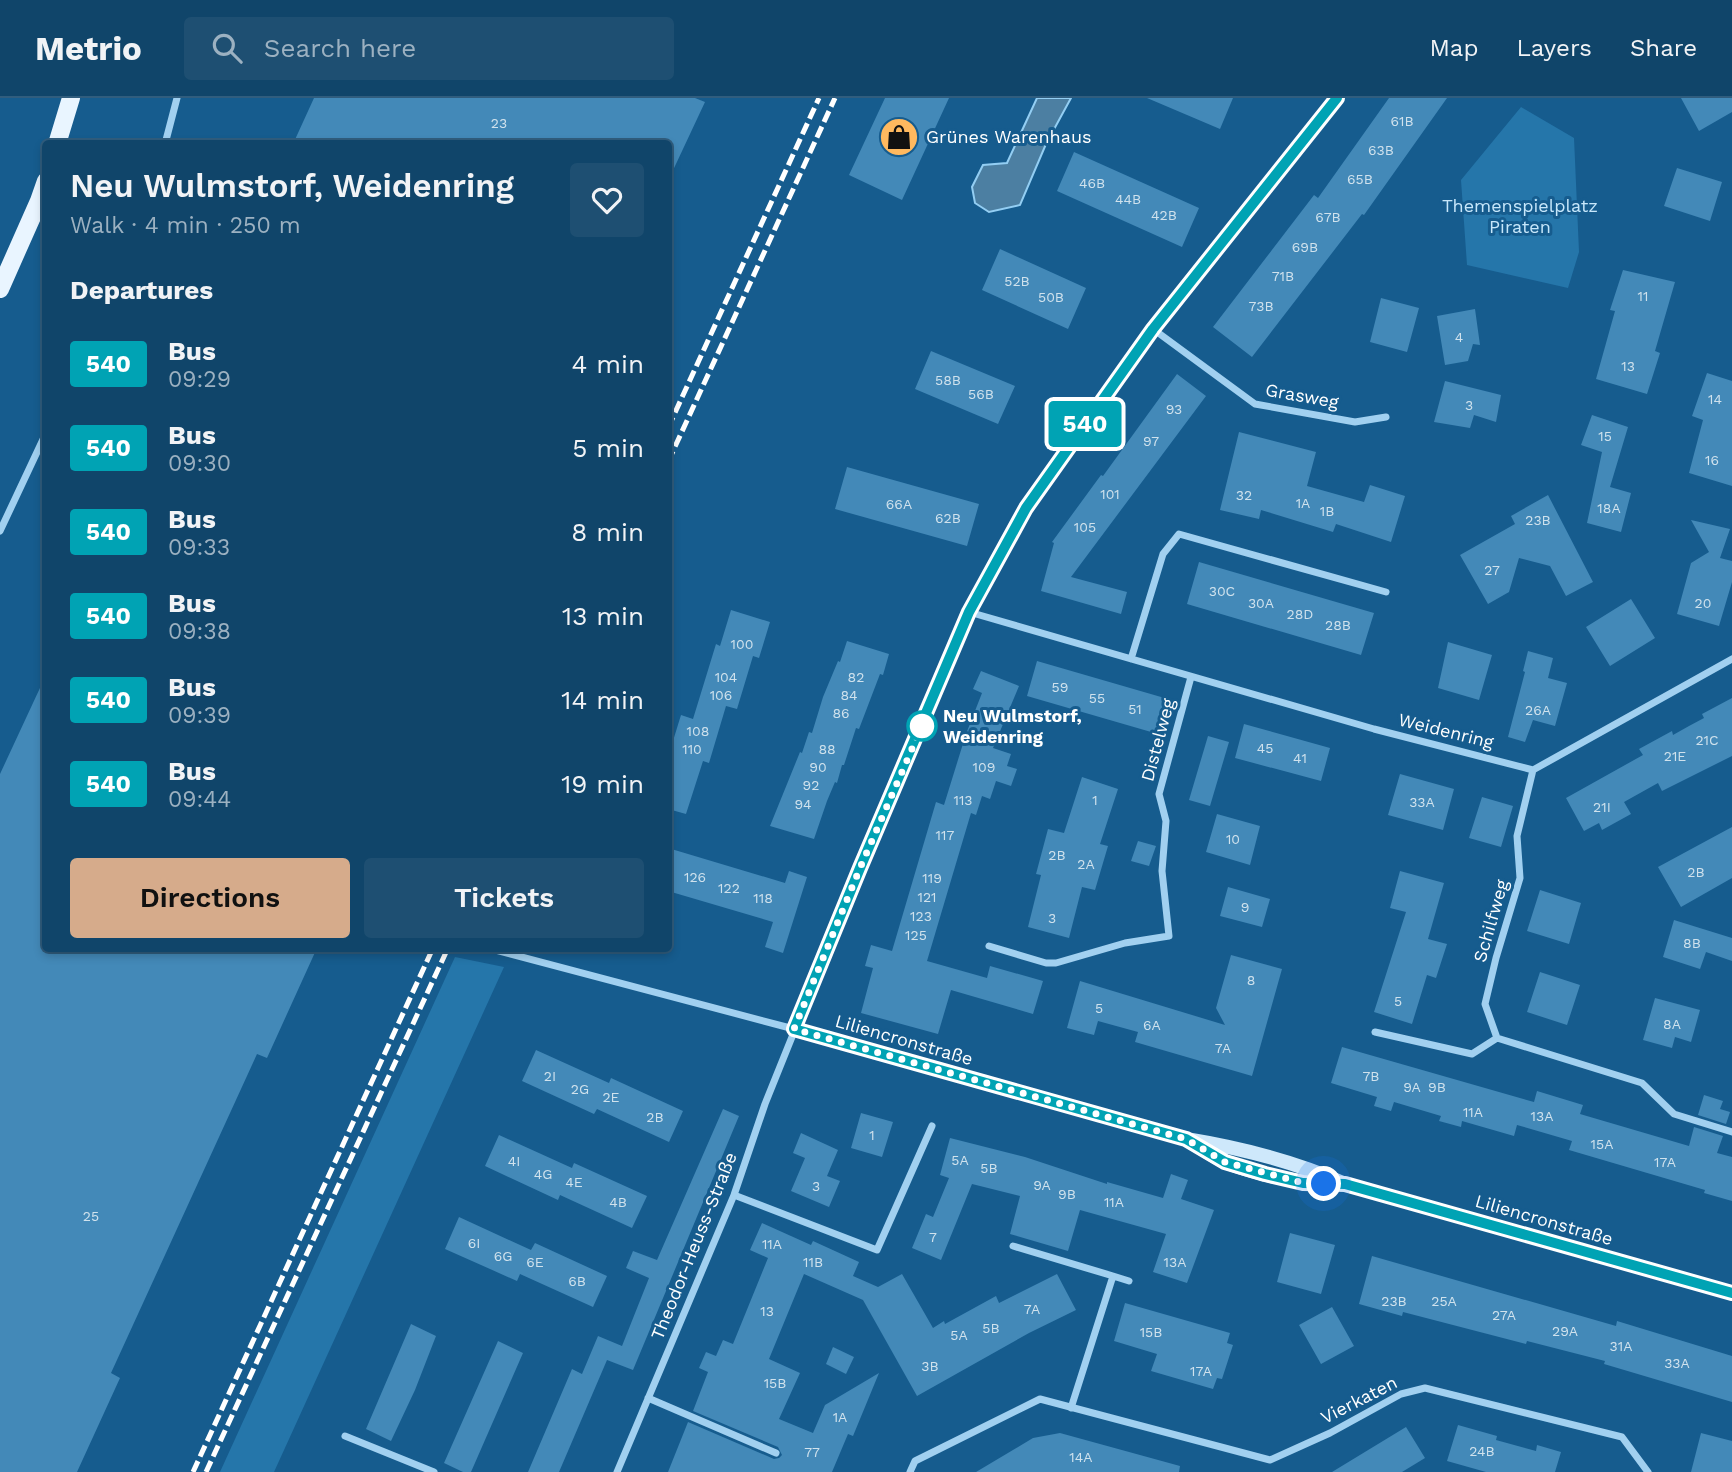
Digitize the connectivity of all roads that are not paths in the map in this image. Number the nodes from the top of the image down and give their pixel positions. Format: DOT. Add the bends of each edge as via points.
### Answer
graph roads {
  1 [pos="71,98"];
  2 [pos="177,98"];
  3 [pos="1337,98"];
  4 [pos="58,140"];
  5 [pos="166,140"];
  6 [pos="42,192"];
  7 [pos="0,289"];
  8 [pos="1153,329"];
  9 [pos="1386,417"];
  10 [pos="42,442"];
  11 [pos="0,531"];
  12 [pos="1386,592"];
  13 [pos="969,612"];
  14 [pos="1732,659"];
  15 [pos="1131,660"];
  16 [pos="1191,677"];
  17 [pos="1533,770"];
  18 [pos="989,947"];
  19 [pos="503,952"];
  20 [pos="794,1029"];
  21 [pos="1375,1031"];
  22 [pos="1497,1038"];
  23 [pos="932,1126"];
  24 [pos="1732,1132"];
  25 [pos="734,1195"];
  26 [pos="1013,1247"];
  27 [pos="1113,1276"];
  28 [pos="1129,1281"];
  29 [pos="1732,1293"];
  30 [pos="649,1398"];
  31 [pos="1071,1408"];
  32 [pos="345,1436"];
  33 [pos="776,1452"];
  34 [pos="434,1472"];
  35 [pos="617,1472"];
  36 [pos="910,1472"];
  37 [pos="1648,1472"];
  1 -- 4 [label="main road"];
  2 -- 5 [label="street"];
  3 -- 8 [label="street, Theodor-Heuss-Straße"];
  6 -- 7 [label="main road"];
  8 -- 9 [label="street, Grasweg" via="1255,404 1354,422"];
  8 -- 13 [label="street, Theodor-Heuss-Straße" via="1026,508"];
  10 -- 11 [label="street"];
  12 -- 15 [label="street" via="1179,534 1163,554"];
  13 -- 15 [label="street, Weidenring"];
  13 -- 20 [label="street, Theodor-Heuss-Straße"];
  14 -- 17 [label="street"];
  15 -- 16 [label="street, Weidenring"];
  16 -- 17 [label="street, Weidenring"];
  16 -- 18 [label="street, Distelweg" via="1159,794 1166,821 1162,871 1169,936 1046,963"];
  17 -- 22 [label="street, Schilfweg" via="1517,835 1520,878 1485,1004"];
  19 -- 20 [label="street, Liliencronstraße"];
  20 -- 25 [label="street, Theodor-Heuss-Straße"];
  20 -- 29 [label="street, Liliencronstraße" via="1186,1139 1225,1162 1265,1174 1303,1183 1345,1184"];
  21 -- 22 [label="street" via="1472,1054"];
  22 -- 24 [label="street" via="1642,1083 1674,1114"];
  23 -- 25 [label="street" via="877,1250"];
  25 -- 30 [label="street, Theodor-Heuss-Straße"];
  26 -- 27 [label="street"];
  27 -- 28 [label="street"];
  27 -- 31 [label="street"];
  30 -- 33 [label="street"];
  30 -- 35 [label="street, Theodor-Heuss-Straße"];
  31 -- 36 [label="street, Vierkaten" via="1040,1399 915,1461"];
  31 -- 37 [label="street, Vierkaten" via="1270,1460 1401,1394 1425,1388 1622,1437"];
  32 -- 34 [label="street"];
}
